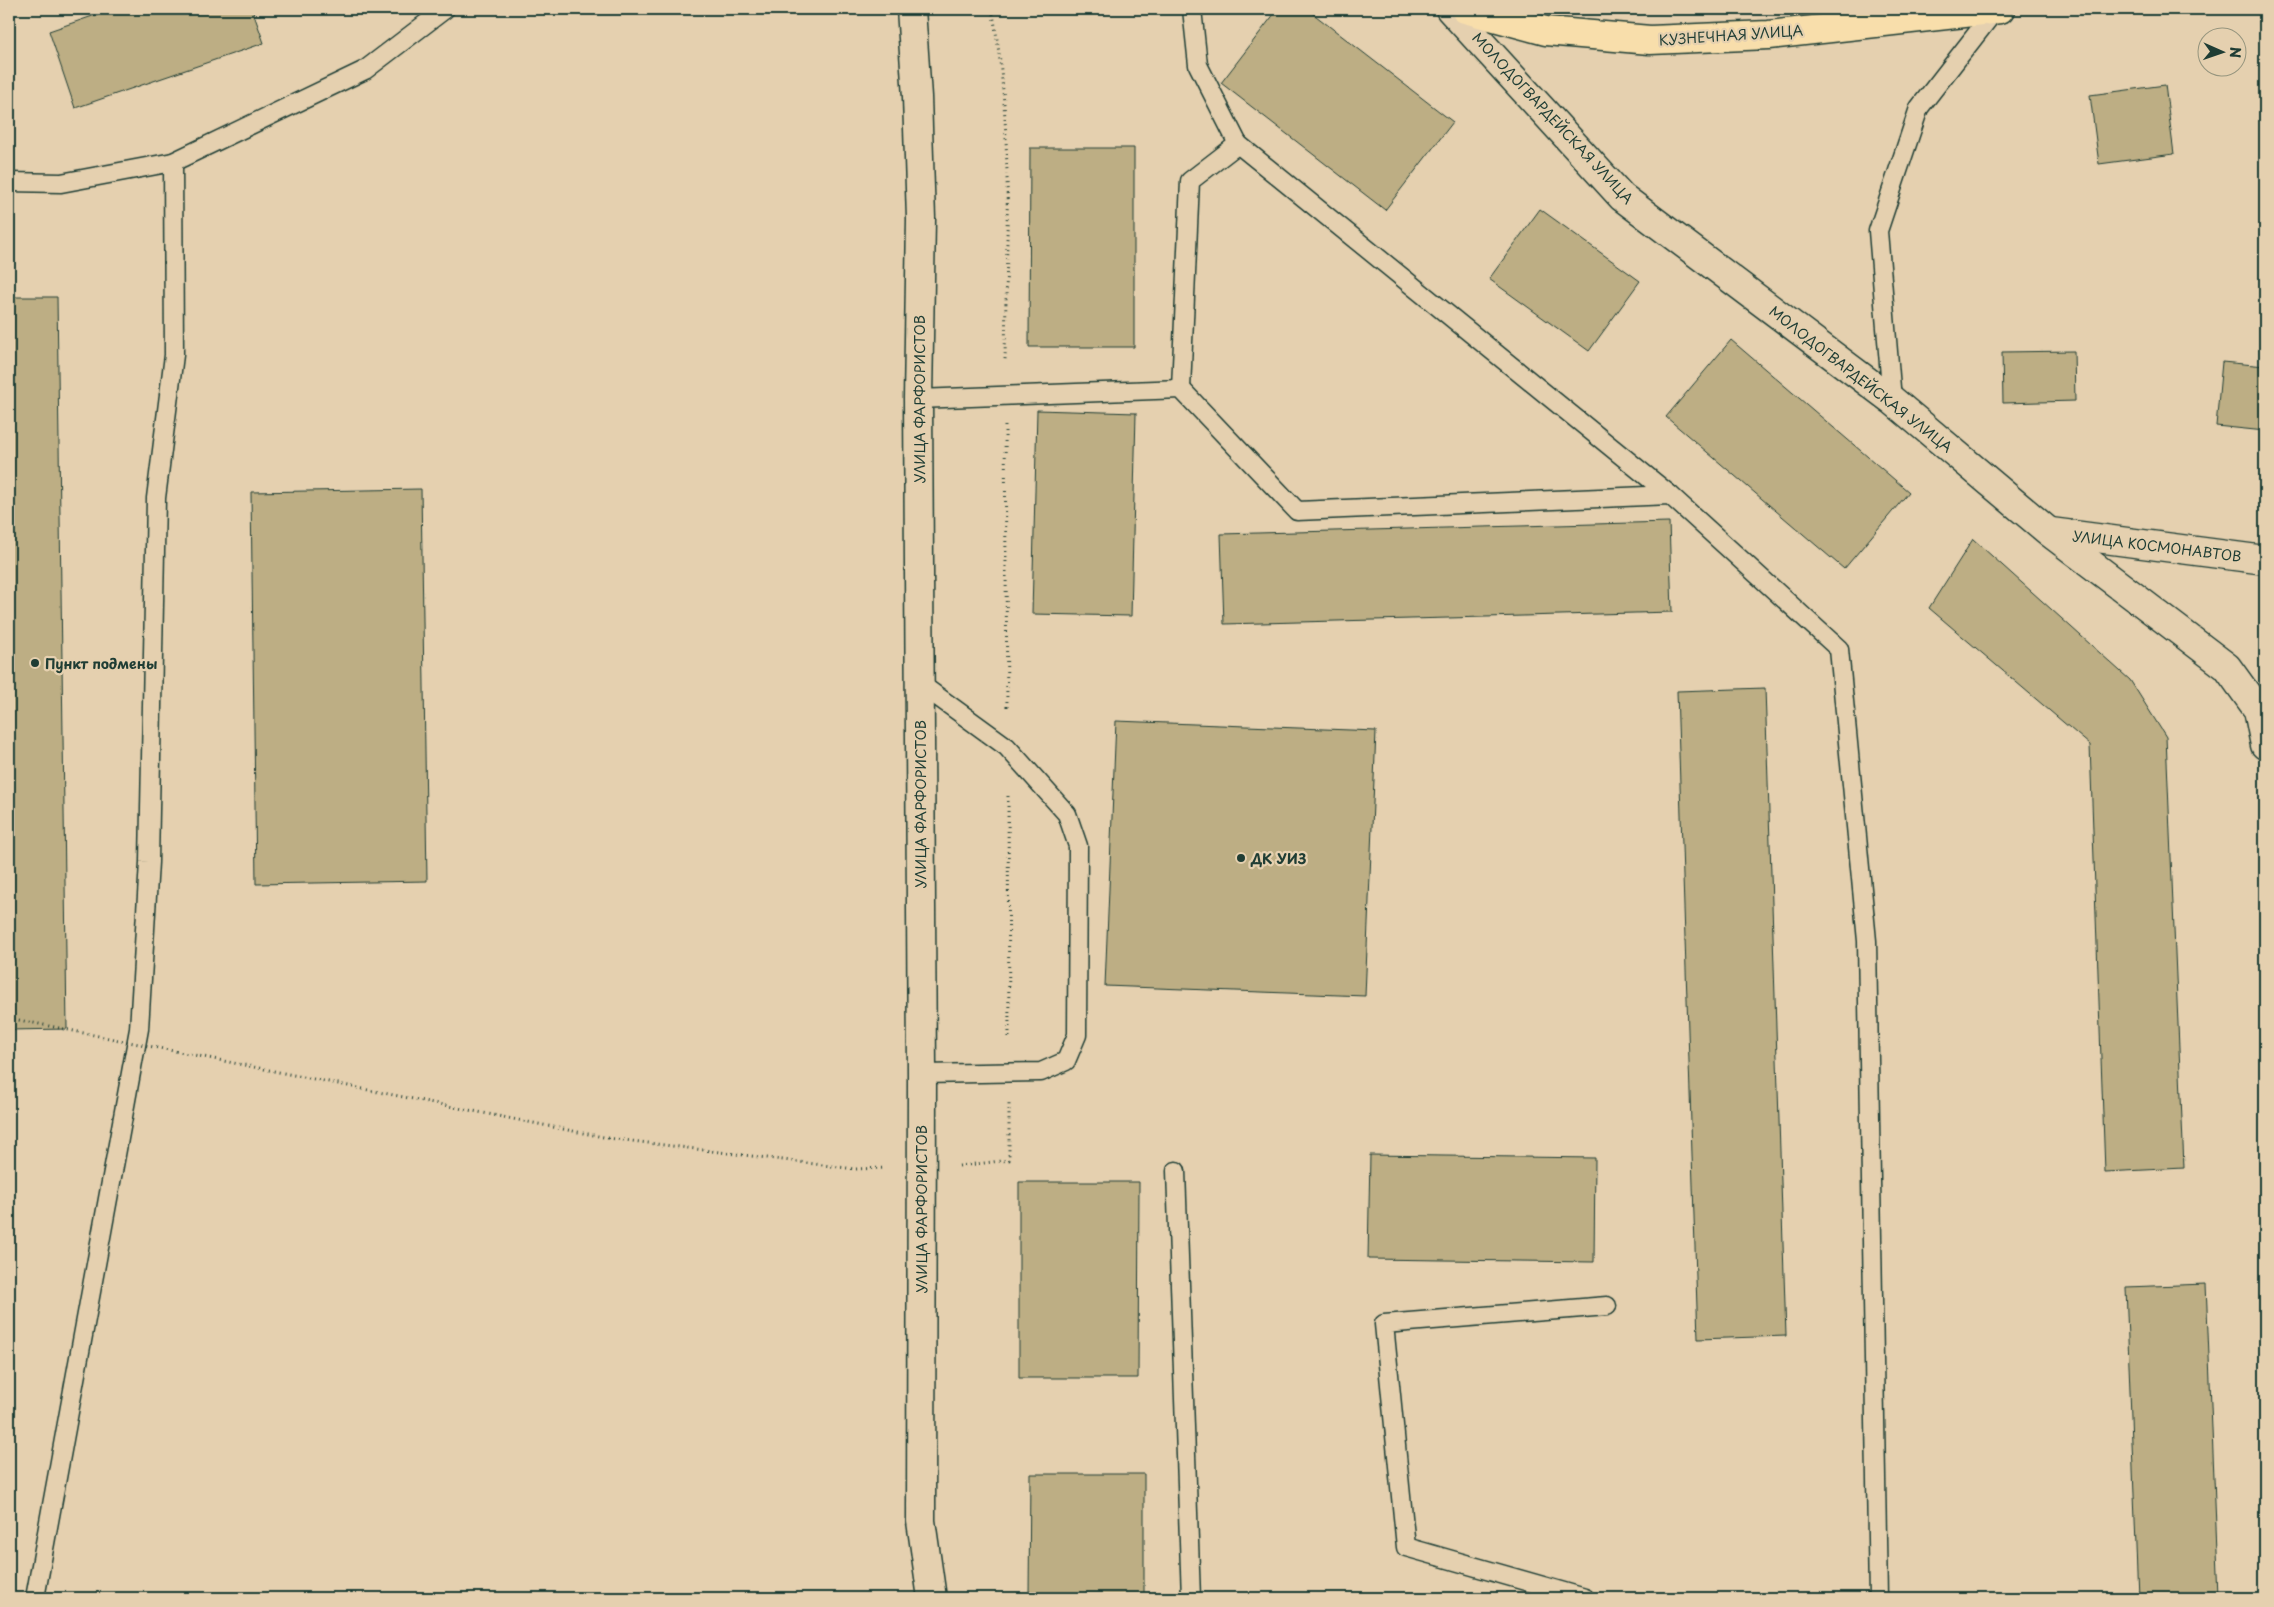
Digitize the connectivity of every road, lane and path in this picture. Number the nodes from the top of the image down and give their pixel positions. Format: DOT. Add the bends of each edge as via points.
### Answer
graph roads {
  1 [pos="445,9"];
  2 [pos="911,9"];
  3 [pos="992,9"];
  4 [pos="1192,9"];
  5 [pos="1450,9"];
  6 [pos="1465,9"];
  7 [pos="1997,9"];
  8 [pos="1238,144"];
  9 [pos="173,162"];
  10 [pos="9,182"];
  11 [pos="1181,389"];
  12 [pos="1005,396"];
  13 [pos="918,399"];
  14 [pos="1892,400"];
  15 [pos="1670,495"];
  16 [pos="2049,532"];
  17 [pos="2265,560"];
  18 [pos="919,683"];
  19 [pos="2265,745"];
  20 [pos="1007,747"];
  21 [pos="9,1018"];
  22 [pos="1009,1073"];
  23 [pos="922,1074"];
  24 [pos="921,1167"];
  25 [pos="1176,1172"];
  26 [pos="1607,1306"];
  27 [pos="35,1598"];
  28 [pos="932,1598"];
  29 [pos="1191,1598"];
  30 [pos="1585,1598"];
  31 [pos="1878,1598"];
  1 -- 9 [label="lane" via="365,70"];
  2 -- 13 [label="street, УЛИЦА ФАРФОРИСТОВ" via="921,219"];
  3 -- 12 [label="path" via="1001,55 1006,119"];
  4 -- 8 [label="lane" via="1198,66"];
  5 -- 14 [label="street, МОЛОДОГВАРДЕЙСКАЯ УЛИЦА" via="1622,197"];
  6 -- 7 [label="main road, КУЗНЕЧНАЯ УЛИЦА" via="1546,31 1650,40 1769,35"];
  7 -- 14 [label="lane" via="1919,108 1878,231"];
  8 -- 11 [label="lane" via="1190,181"];
  8 -- 15 [label="lane"];
  9 -- 10 [label="lane" via="61,183"];
  9 -- 27 [label="lane" via="174,355 156,498 149,862 139,1029"];
  11 -- 12 [label="lane"];
  11 -- 15 [label="lane" via="1297,510"];
  12 -- 13 [label="lane"];
  12 -- 20 [label="path"];
  13 -- 18 [label="street, УЛИЦА ФАРФОРИСТОВ"];
  14 -- 16 [label="street, МОЛОДОГВАРДЕЙСКАЯ УЛИЦА"];
  15 -- 31 [label="lane" via="1838,649 1867,941"];
  16 -- 17 [label="street, УЛИЦА КОСМОНАВТОВ"];
  16 -- 19 [label="street, МОЛОДОГВАРДЕЙСКАЯ УЛИЦА" via="2227,667 2258,710"];
  18 -- 20 [label="lane"];
  18 -- 23 [label="street, УЛИЦА ФАРФОРИСТОВ"];
  20 -- 22 [label="path"];
  20 -- 22 [label="lane" via="1067,814 1078,846 1077,1035 1066,1061 1041,1072"];
  21 -- 24 [label="path, bridge" via="608,1138 855,1170"];
  22 -- 23 [label="lane"];
  22 -- 24 [label="path" via="1009,1160 969,1166"];
  23 -- 24 [label="street, УЛИЦА ФАРФОРИСТОВ"];
  24 -- 28 [label="street, УЛИЦА ФАРФОРИСТОВ" via="921,1520"];
  25 -- 29 [label="lane"];
  26 -- 30 [label="lane" via="1384,1324 1406,1547"];
}
